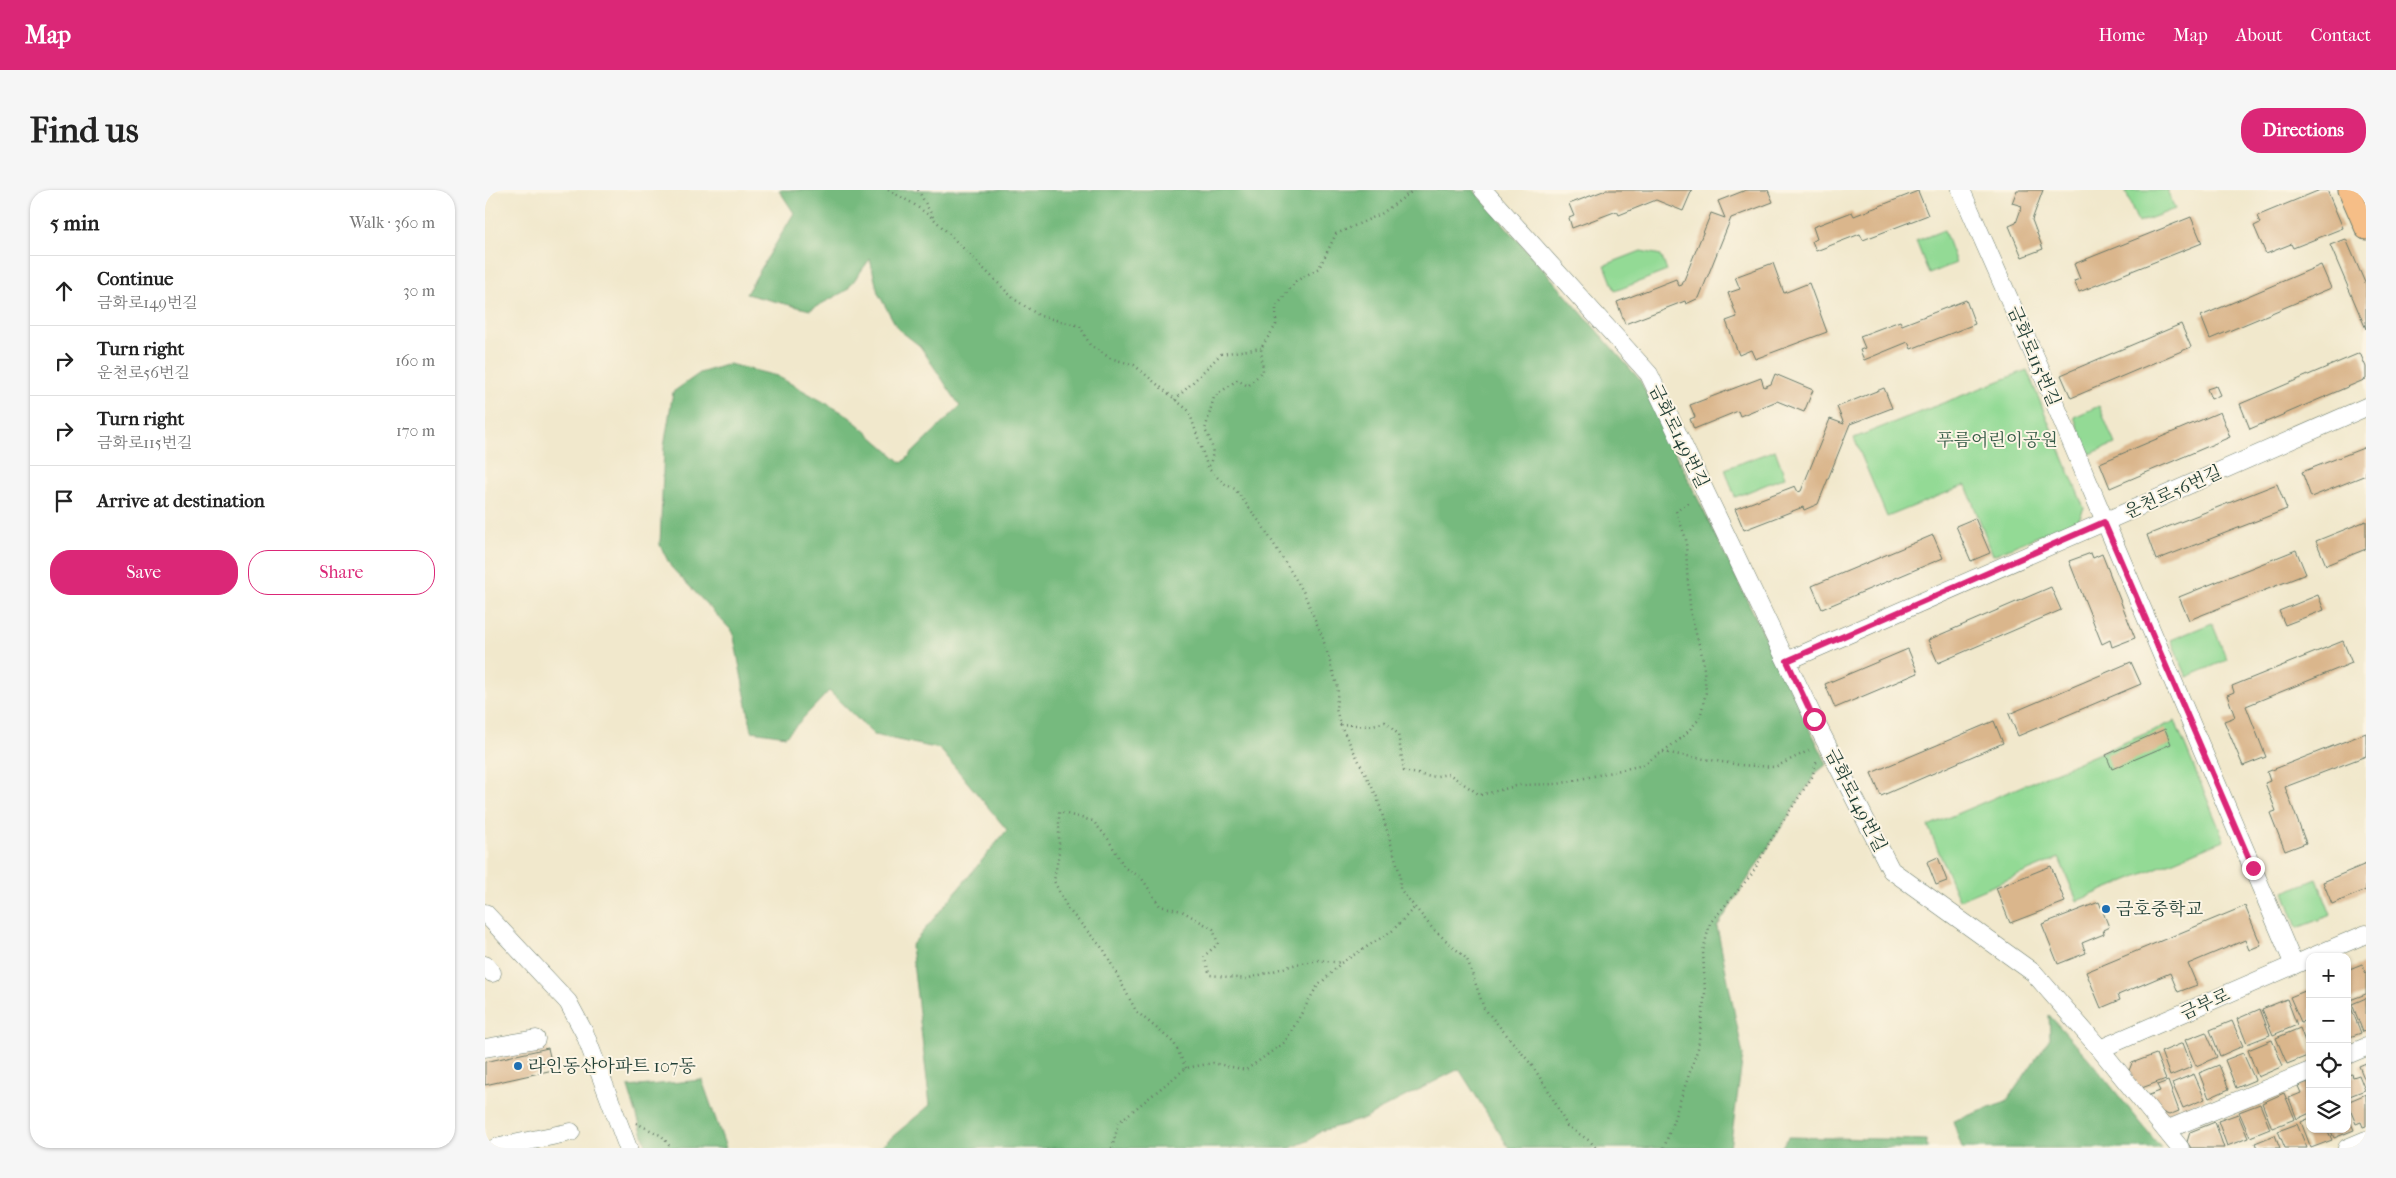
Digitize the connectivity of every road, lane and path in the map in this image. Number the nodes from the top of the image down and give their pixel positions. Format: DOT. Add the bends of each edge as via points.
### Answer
graph roads {
  1 [pos="888,190"];
  2 [pos="918,190"];
  3 [pos="1414,190"];
  4 [pos="1483,190"];
  5 [pos="1961,190"];
  6 [pos="2349,190"];
  7 [pos="934,218"];
  8 [pos="2366,229"];
  9 [pos="1261,348"];
  10 [pos="1175,400"];
  11 [pos="2366,407"];
  12 [pos="1208,468"];
  13 [pos="1706,493"];
  14 [pos="2104,522"];
  15 [pos="1787,661"];
  16 [pos="1340,724"];
  17 [pos="1662,752"];
  18 [pos="1414,908"];
  19 [pos="485,913"];
  20 [pos="2366,934"];
  21 [pos="2305,960"];
  22 [pos="1341,963"];
  23 [pos="536,1039"];
  24 [pos="2366,1047"];
  25 [pos="485,1048"];
  26 [pos="2100,1049"];
  27 [pos="2351,1053"];
  28 [pos="1186,1068"];
  29 [pos="2306,1073"];
  30 [pos="615,1113"];
  31 [pos="2166,1130"];
  32 [pos="571,1132"];
  33 [pos="2366,1140"];
  34 [pos="495,1148"];
  35 [pos="628,1148"];
  36 [pos="671,1148"];
  37 [pos="1112,1148"];
  38 [pos="1596,1148"];
  39 [pos="1664,1148"];
  40 [pos="2180,1148"];
  41 [pos="2347,1148"];
  1 -- 7 [label="path"];
  2 -- 7 [label="path"];
  3 -- 9 [label="path" via="1381,214 1336,234 1319,268 1296,281 1276,307 1276,325"];
  4 -- 13 [label="street, 금화로149번길" via="1649,374"];
  5 -- 14 [label="street, 금화로115번길"];
  6 -- 8 [label="main road"];
  7 -- 10 [label="path" via="1014,299 1040,316 1080,326 1090,345 1110,358 1134,366"];
  9 -- 10 [label="path" via="1221,354"];
  9 -- 12 [label="path" via="1263,371 1248,386 1237,380 1214,397 1205,430 1213,445 1213,457"];
  10 -- 12 [label="path" via="1189,411"];
  11 -- 14 [label="street, 운천로56번길"];
  12 -- 16 [label="path" via="1235,490 1262,525 1303,590 1338,688 1336,708"];
  13 -- 15 [label="street, 금화로149번길"];
  13 -- 17 [label="path" via="1676,511 1687,539 1691,614 1703,659 1706,692 1700,718 1682,738"];
  14 -- 15 [label="street, 운천로56번길"];
  14 -- 21 [label="street, 금화로115번길"];
  15 -- 26 [label="street, 금화로149번길" via="1891,870 2034,973"];
  16 -- 17 [label="path" via="1369,726 1385,722 1397,734 1404,771 1431,777 1449,774 1480,795 1520,785 1558,784 1643,765"];
  16 -- 18 [label="path" via="1377,797 1400,874 1400,889"];
  17 -- 39 [label="path" via="1740,765 1775,767 1813,749 1817,760 1812,777 1752,874 1710,923 1703,951 1705,993 1698,1048"];
  18 -- 22 [label="path" via="1392,932"];
  18 -- 38 [label="path" via="1467,959 1484,1008 1531,1064 1567,1126"];
  19 -- 30 [label="street" via="568,1002 585,1034"];
  20 -- 21 [label="street, 금부로"];
  21 -- 26 [label="street, 금부로"];
  22 -- 28 [label="path" via="1316,988 1285,1042 1246,1070 1213,1063"];
  22 -- 28 [label="path" via="1319,960 1246,979 1210,975 1204,956 1218,944 1213,929 1182,911 1160,906 1141,877 1125,868 1093,821 1059,812 1055,881 1069,909 1105,950 1136,1011 1175,1043"];
  23 -- 25 [label="street"];
  24 -- 27 [label="street"];
  26 -- 31 [label="street, 금화로149번길"];
  28 -- 37 [label="path" via="1119,1122"];
  29 -- 31 [label="street"];
  30 -- 35 [label="street"];
  30 -- 36 [label="path" via="662,1136"];
  31 -- 40 [label="street, 금화로149번길"];
  32 -- 34 [label="street"];
  33 -- 41 [label="street"];
}
